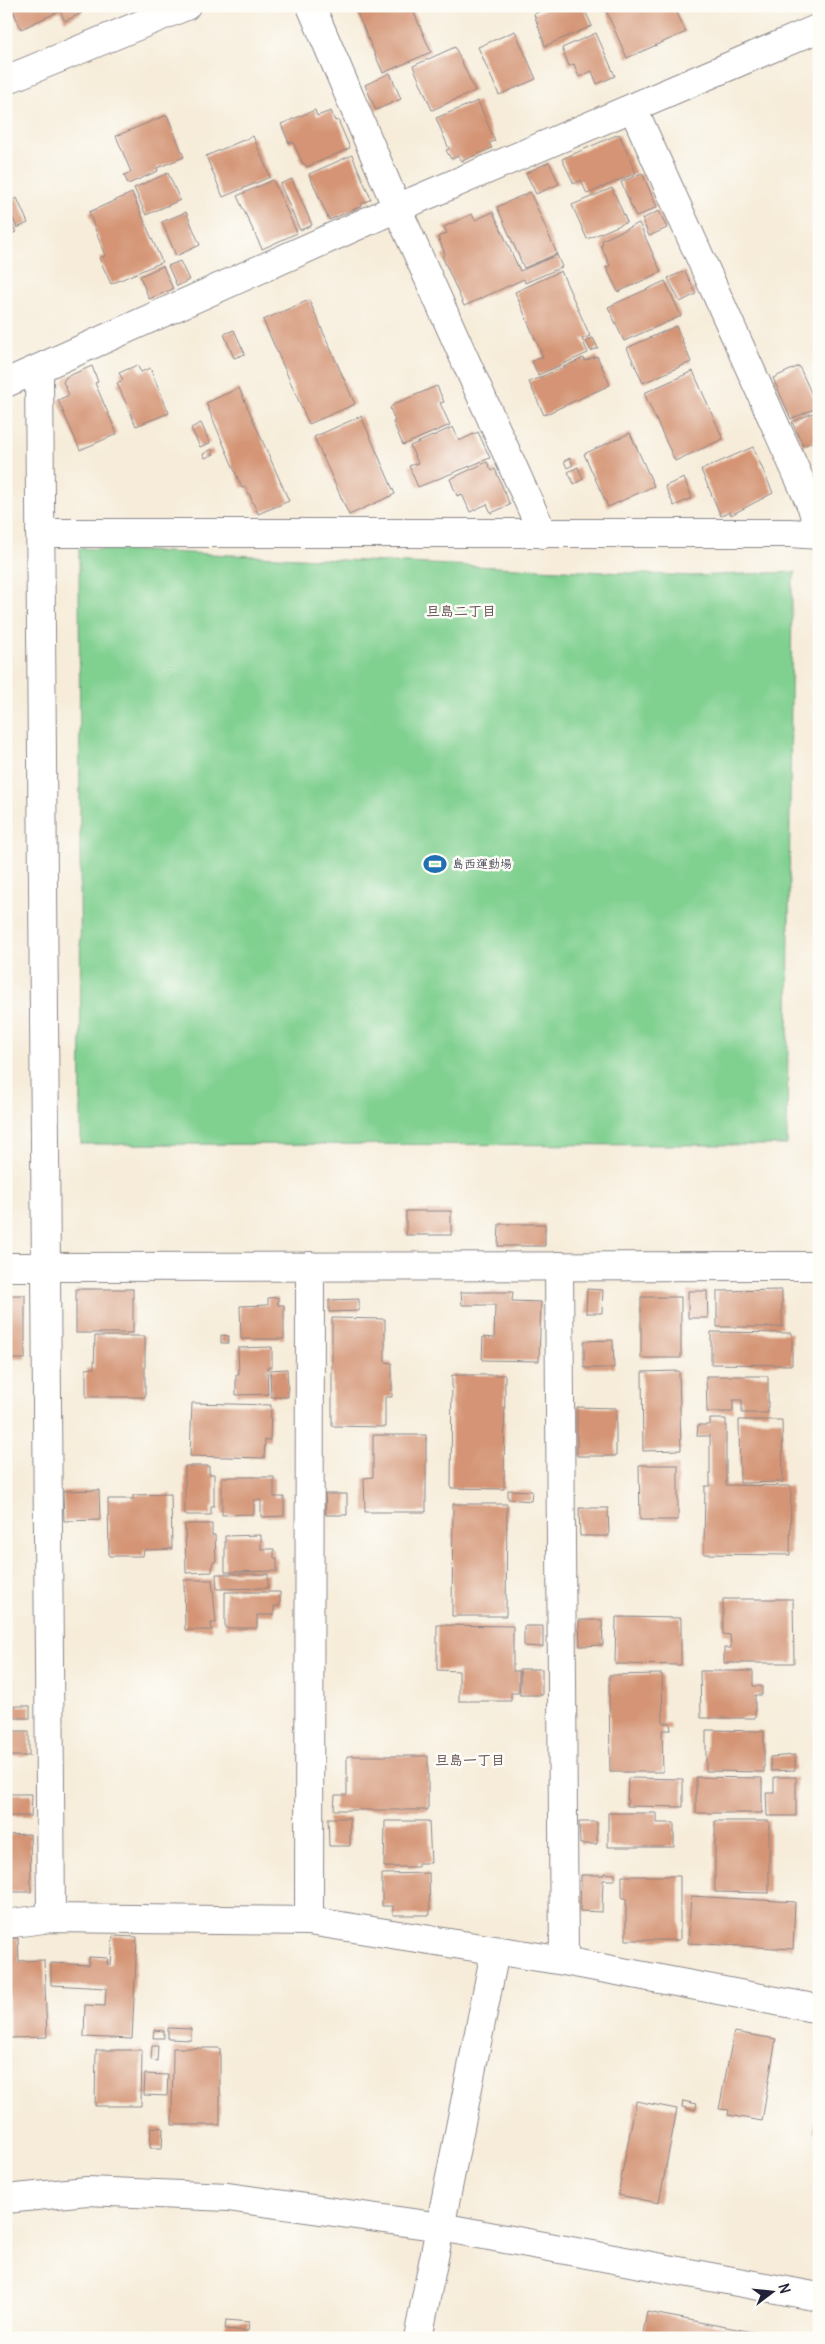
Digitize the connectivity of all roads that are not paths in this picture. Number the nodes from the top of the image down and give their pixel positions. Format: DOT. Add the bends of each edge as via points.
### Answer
graph roads {
  1 [pos="186,6"];
  2 [pos="311,6"];
  3 [pos="819,28"];
  4 [pos="6,80"];
  5 [pos="633,108"];
  6 [pos="397,208"];
  7 [pos="39,370"];
  8 [pos="6,383"];
  9 [pos="40,533"];
  10 [pos="544,534"];
  11 [pos="819,535"];
  12 [pos="310,1266"];
  13 [pos="559,1266"];
  14 [pos="819,1266"];
  15 [pos="6,1267"];
  16 [pos="45,1267"];
  17 [pos="51,1918"];
  18 [pos="309,1921"];
  19 [pos="6,1924"];
  20 [pos="495,1952"];
  21 [pos="564,1961"];
  22 [pos="819,2009"];
  23 [pos="6,2199"];
  24 [pos="441,2227"];
  25 [pos="819,2297"];
  26 [pos="418,2338"];
  1 -- 4 [label="street"];
  2 -- 6 [label="street"];
  3 -- 5 [label="street"];
  5 -- 6 [label="street"];
  5 -- 11 [label="street" via="812,507"];
  6 -- 7 [label="street"];
  6 -- 10 [label="street"];
  7 -- 8 [label="street"];
  7 -- 9 [label="street"];
  9 -- 10 [label="street"];
  9 -- 16 [label="street"];
  10 -- 11 [label="street"];
  12 -- 13 [label="street"];
  12 -- 16 [label="street"];
  12 -- 18 [label="street"];
  13 -- 14 [label="street"];
  13 -- 21 [label="street"];
  15 -- 16 [label="street"];
  16 -- 17 [label="street"];
  17 -- 18 [label="street"];
  17 -- 19 [label="street"];
  18 -- 20 [label="street"];
  20 -- 21 [label="street"];
  20 -- 24 [label="street"];
  21 -- 22 [label="street"];
  23 -- 24 [label="street" via="87,2191 228,2197"];
  24 -- 25 [label="street"];
  24 -- 26 [label="street"];
}
